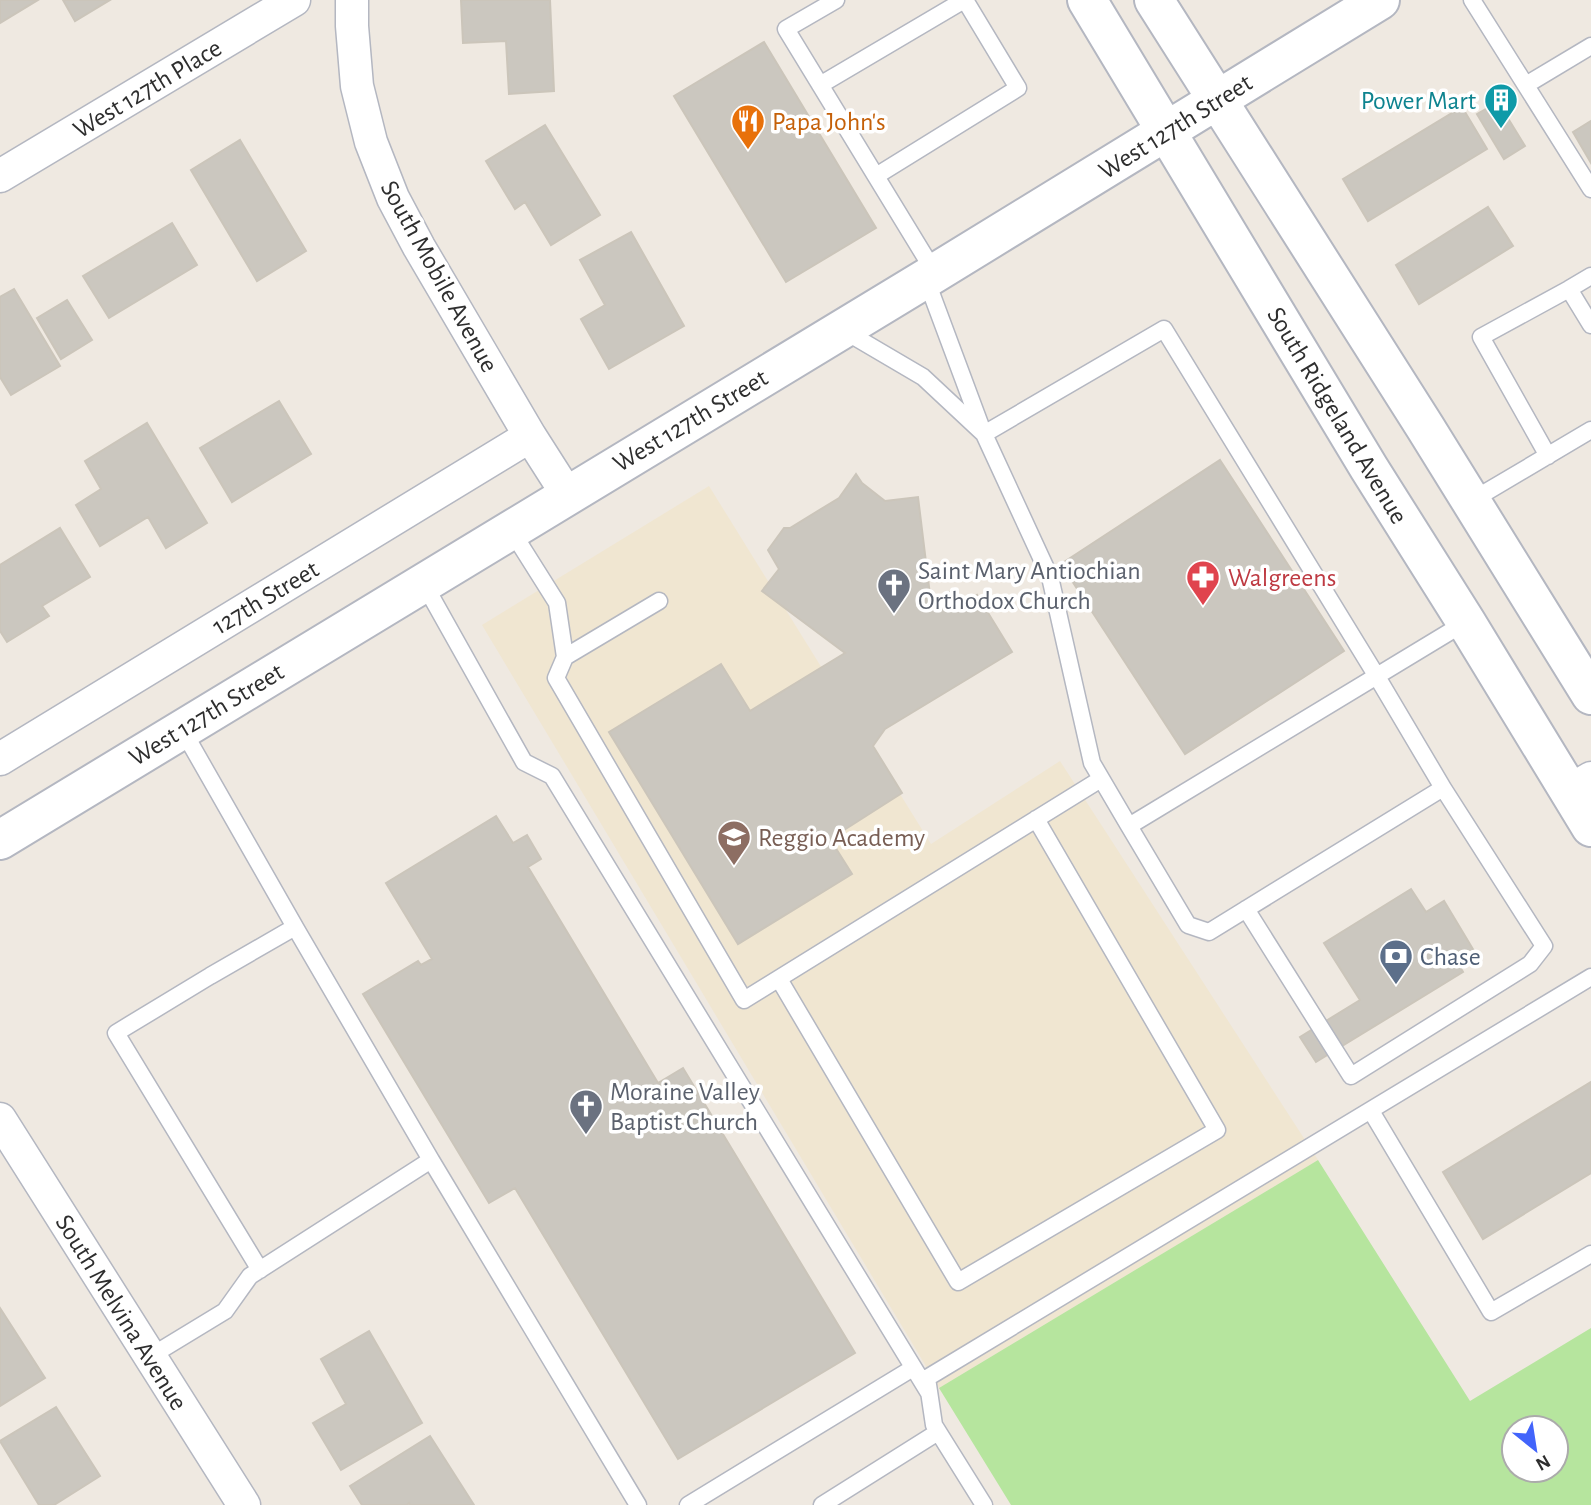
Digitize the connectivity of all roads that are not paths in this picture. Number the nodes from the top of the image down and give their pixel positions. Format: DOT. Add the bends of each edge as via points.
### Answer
graph roads {
  1 [pos="294,0"];
  2 [pos="352,0"];
  3 [pos="836,0"];
  4 [pos="964,0"];
  5 [pos="1087,0"];
  6 [pos="1154,0"];
  7 [pos="1380,0"];
  8 [pos="1472,0"];
  9 [pos="1591,46"];
  10 [pos="820,85"];
  11 [pos="1526,85"];
  12 [pos="1216,100"];
  13 [pos="1167,131"];
  14 [pos="0,176"];
  15 [pos="876,176"];
  16 [pos="1591,189"];
  17 [pos="930,275"];
  18 [pos="1591,276"];
  19 [pos="1569,289"];
  20 [pos="1591,326"];
  21 [pos="841,329"];
  22 [pos="1591,430"];
  23 [pos="984,434"];
  24 [pos="530,436"];
  25 [pos="1548,456"];
  26 [pos="567,494"];
  27 [pos="1471,501"];
  28 [pos="510,529"];
  29 [pos="423,582"];
  30 [pos="659,601"];
  31 [pos="1466,622"];
  32 [pos="565,657"];
  33 [pos="1376,675"];
  34 [pos="1591,695"];
  35 [pos="182,729"];
  36 [pos="0,759"];
  37 [pos="1101,779"];
  38 [pos="1580,785"];
  39 [pos="1443,788"];
  40 [pos="1036,819"];
  41 [pos="1129,826"];
  42 [pos="1591,827"];
  43 [pos="0,840"];
  44 [pos="1246,909"];
  45 [pos="295,927"];
  46 [pos="1591,977"];
  47 [pos="779,979"];
  48 [pos="1371,1111"];
  49 [pos="0,1119"];
  50 [pos="431,1160"];
  51 [pos="1591,1254"];
  52 [pos="260,1270"];
  53 [pos="151,1356"];
  54 [pos="914,1368"];
  55 [pos="929,1393"];
  56 [pos="938,1432"];
  57 [pos="244,1505"];
  58 [pos="638,1505"];
  59 [pos="688,1505"];
  60 [pos="822,1505"];
  61 [pos="984,1505"];
  1 -- 14 [label="street, West 127th Place"];
  2 -- 24 [label="street, South Mobile Avenue" via="356,86 393,198"];
  3 -- 10 [label="lane" via="786,29"];
  4 -- 10 [label="lane"];
  4 -- 15 [label="lane" via="1018,88"];
  5 -- 13 [label="main road, South Ridgeland Avenue"];
  6 -- 12 [label="main road"];
  7 -- 12 [label="main road, West 127th Street"];
  8 -- 11 [label="lane"];
  9 -- 11 [label="lane"];
  10 -- 15 [label="lane"];
  11 -- 16 [label="lane"];
  12 -- 13 [label="main road, West 127th Street"];
  12 -- 27 [label="main road"];
  13 -- 17 [label="main road, West 127th Street"];
  13 -- 31 [label="main road, South Ridgeland Avenue"];
  15 -- 17 [label="lane"];
  17 -- 21 [label="main road, West 127th Street"];
  17 -- 23 [label="lane"];
  18 -- 19 [label="lane"];
  19 -- 20 [label="lane"];
  19 -- 25 [label="lane" via="1481,337"];
  21 -- 23 [label="lane" via="923,377"];
  21 -- 26 [label="main road, West 127th Street"];
  22 -- 25 [label="lane"];
  23 -- 33 [label="lane" via="1164,329"];
  23 -- 37 [label="lane" via="1050,577 1092,763"];
  24 -- 26 [label="street, South Mobile Avenue"];
  24 -- 36 [label="street, 127th Street"];
  25 -- 27 [label="lane"];
  26 -- 28 [label="main road, West 127th Street"];
  27 -- 34 [label="main road"];
  28 -- 29 [label="main road, West 127th Street"];
  28 -- 32 [label="lane" via="557,603"];
  29 -- 35 [label="main road, West 127th Street"];
  29 -- 54 [label="lane" via="524,762 552,776"];
  30 -- 32 [label="lane"];
  31 -- 33 [label="lane"];
  31 -- 38 [label="main road, South Ridgeland Avenue"];
  32 -- 47 [label="lane" via="556,678 744,1000"];
  33 -- 39 [label="lane"];
  33 -- 41 [label="lane"];
  35 -- 43 [label="main road, West 127th Street"];
  35 -- 45 [label="lane"];
  37 -- 40 [label="lane"];
  37 -- 41 [label="lane"];
  38 -- 42 [label="main road, South Ridgeland Avenue"];
  39 -- 44 [label="lane"];
  39 -- 44 [label="lane" via="1544,946 1530,964 1351,1076"];
  40 -- 47 [label="lane"];
  40 -- 47 [label="lane" via="1217,1130 958,1282"];
  41 -- 44 [label="lane" via="1188,925 1209,932"];
  45 -- 50 [label="lane"];
  45 -- 52 [label="lane" via="116,1033"];
  46 -- 48 [label="lane"];
  48 -- 51 [label="lane" via="1491,1312"];
  48 -- 55 [label="lane" via="927,1378"];
  49 -- 53 [label="street, South Melvina Avenue"];
  50 -- 52 [label="lane"];
  50 -- 58 [label="lane"];
  52 -- 53 [label="lane" via="250,1276 225,1311"];
  53 -- 57 [label="street, South Melvina Avenue"];
  54 -- 55 [label="lane"];
  54 -- 59 [label="lane"];
  55 -- 56 [label="lane"];
  56 -- 60 [label="lane"];
  56 -- 61 [label="lane"];
}
